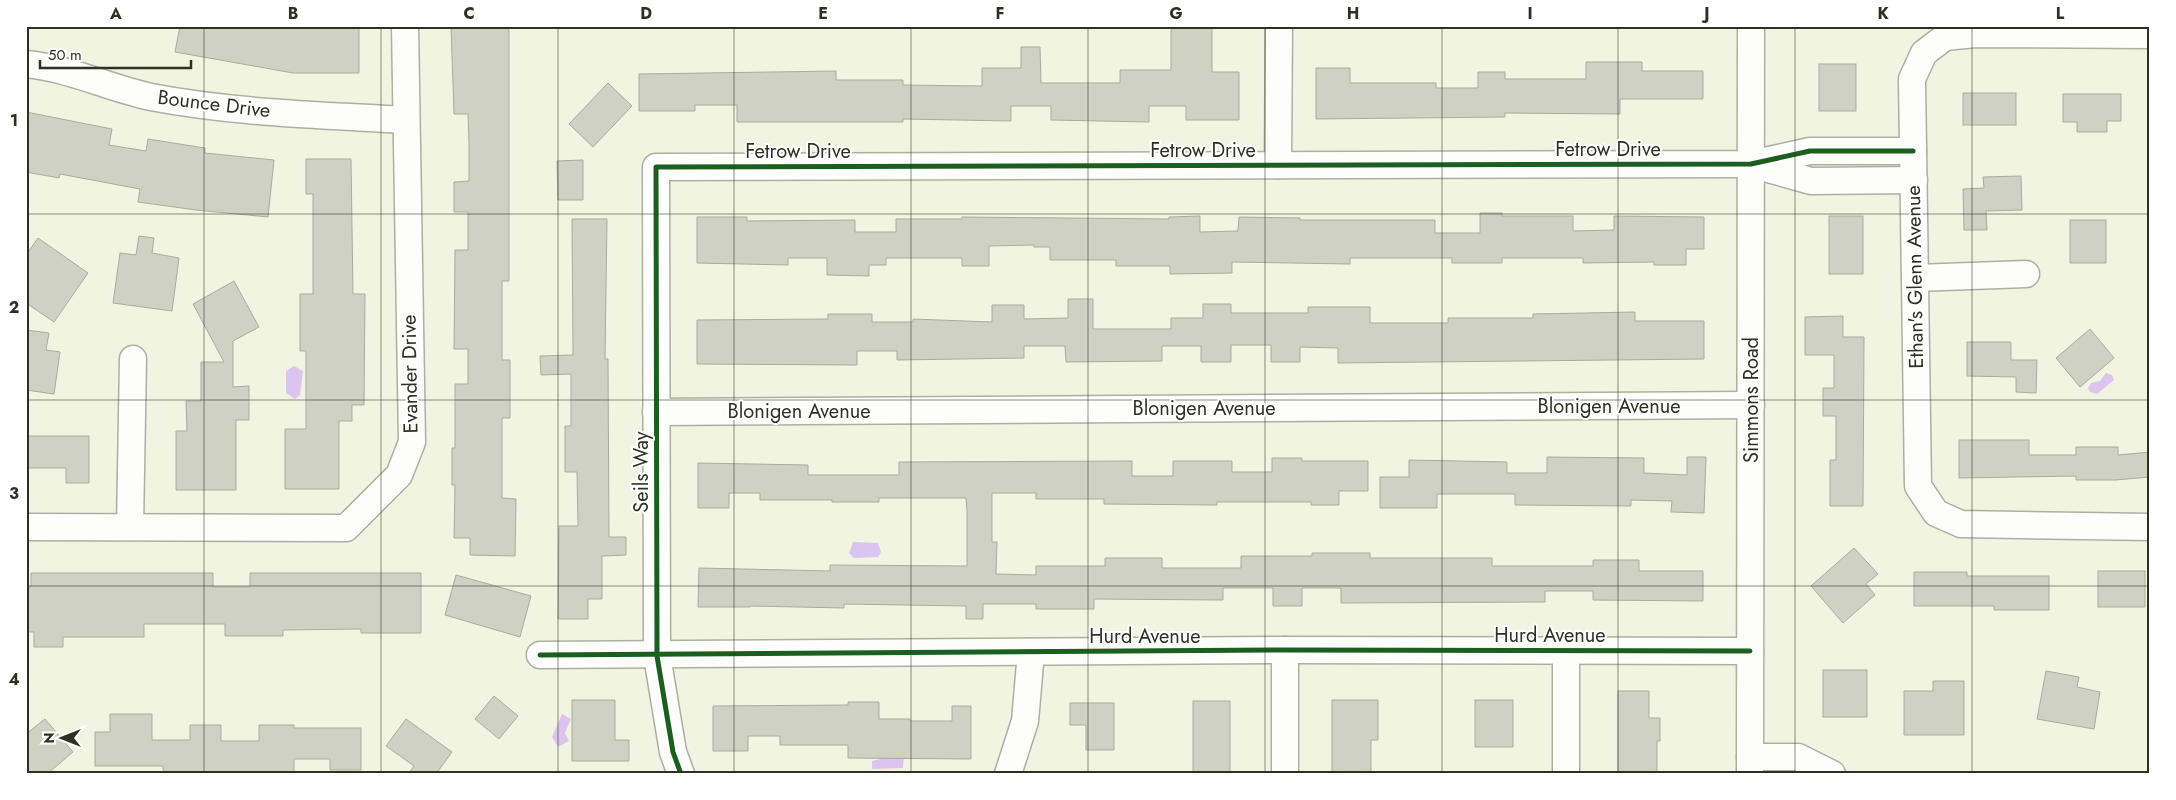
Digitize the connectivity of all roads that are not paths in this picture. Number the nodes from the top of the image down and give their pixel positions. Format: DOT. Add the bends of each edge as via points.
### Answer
graph roads {
  1 [pos="405,26"];
  2 [pos="1278,26"];
  3 [pos="1751,26"];
  4 [pos="2150,35"];
  5 [pos="26,64"];
  6 [pos="405,120"];
  7 [pos="1913,151"];
  8 [pos="1751,164"];
  9 [pos="1278,165"];
  10 [pos="656,167"];
  11 [pos="1914,180"];
  12 [pos="2026,274"];
  13 [pos="1916,278"];
  14 [pos="133,359"];
  15 [pos="1751,405"];
  16 [pos="656,412"];
  17 [pos="26,527"];
  18 [pos="130,527"];
  19 [pos="2150,527"];
  20 [pos="1566,649"];
  21 [pos="1285,650"];
  22 [pos="1750,651"];
  23 [pos="1030,652"];
  24 [pos="540,656"];
  25 [pos="656,656"];
  26 [pos="1750,765"];
  27 [pos="681,774"];
  28 [pos="1008,774"];
  29 [pos="1285,774"];
  30 [pos="1566,774"];
  31 [pos="1832,774"];
  1 -- 6 [label="street, Evander Drive"];
  2 -- 9 [label="street"];
  3 -- 8 [label="street, Simmons Road"];
  4 -- 7 [label="street, Ethan's Glenn Avenue" via="1976,34 1945,37 1924,53 1912,79"];
  5 -- 6 [label="street, Bounce Drive" via="46,66 150,96 252,112"];
  6 -- 18 [label="street, Evander Drive" via="412,442 399,475 346,528"];
  7 -- 8 [label="street" via="1810,151"];
  7 -- 11 [label="street, Ethan's Glenn Avenue"];
  8 -- 9 [label="street, Fetrow Drive"];
  8 -- 11 [label="street" via="1810,181"];
  8 -- 15 [label="street, Simmons Road"];
  9 -- 10 [label="street, Fetrow Drive"];
  10 -- 16 [label="street, Seils Way"];
  11 -- 13 [label="street, Ethan's Glenn Avenue"];
  12 -- 13 [label="street"];
  13 -- 19 [label="street, Ethan's Glenn Avenue" via="1918,486 1936,513 1961,524"];
  14 -- 18 [label="street"];
  15 -- 16 [label="street, Blonigen Avenue"];
  15 -- 22 [label="street, Simmons Road"];
  16 -- 25 [label="street, Seils Way"];
  17 -- 18 [label="street, Evander Drive"];
  20 -- 21 [label="street, Hurd Avenue"];
  20 -- 22 [label="street, Hurd Avenue"];
  20 -- 30 [label="street"];
  21 -- 23 [label="street, Hurd Avenue"];
  21 -- 29 [label="street"];
  22 -- 26 [label="street, Simmons Road"];
  23 -- 25 [label="street, Hurd Avenue"];
  23 -- 28 [label="street" via="1025,721"];
  24 -- 25 [label="street, Hurd Avenue"];
  25 -- 27 [label="street, Seils Way" via="673,752"];
  26 -- 31 [label="street" via="1798,757"];
}
